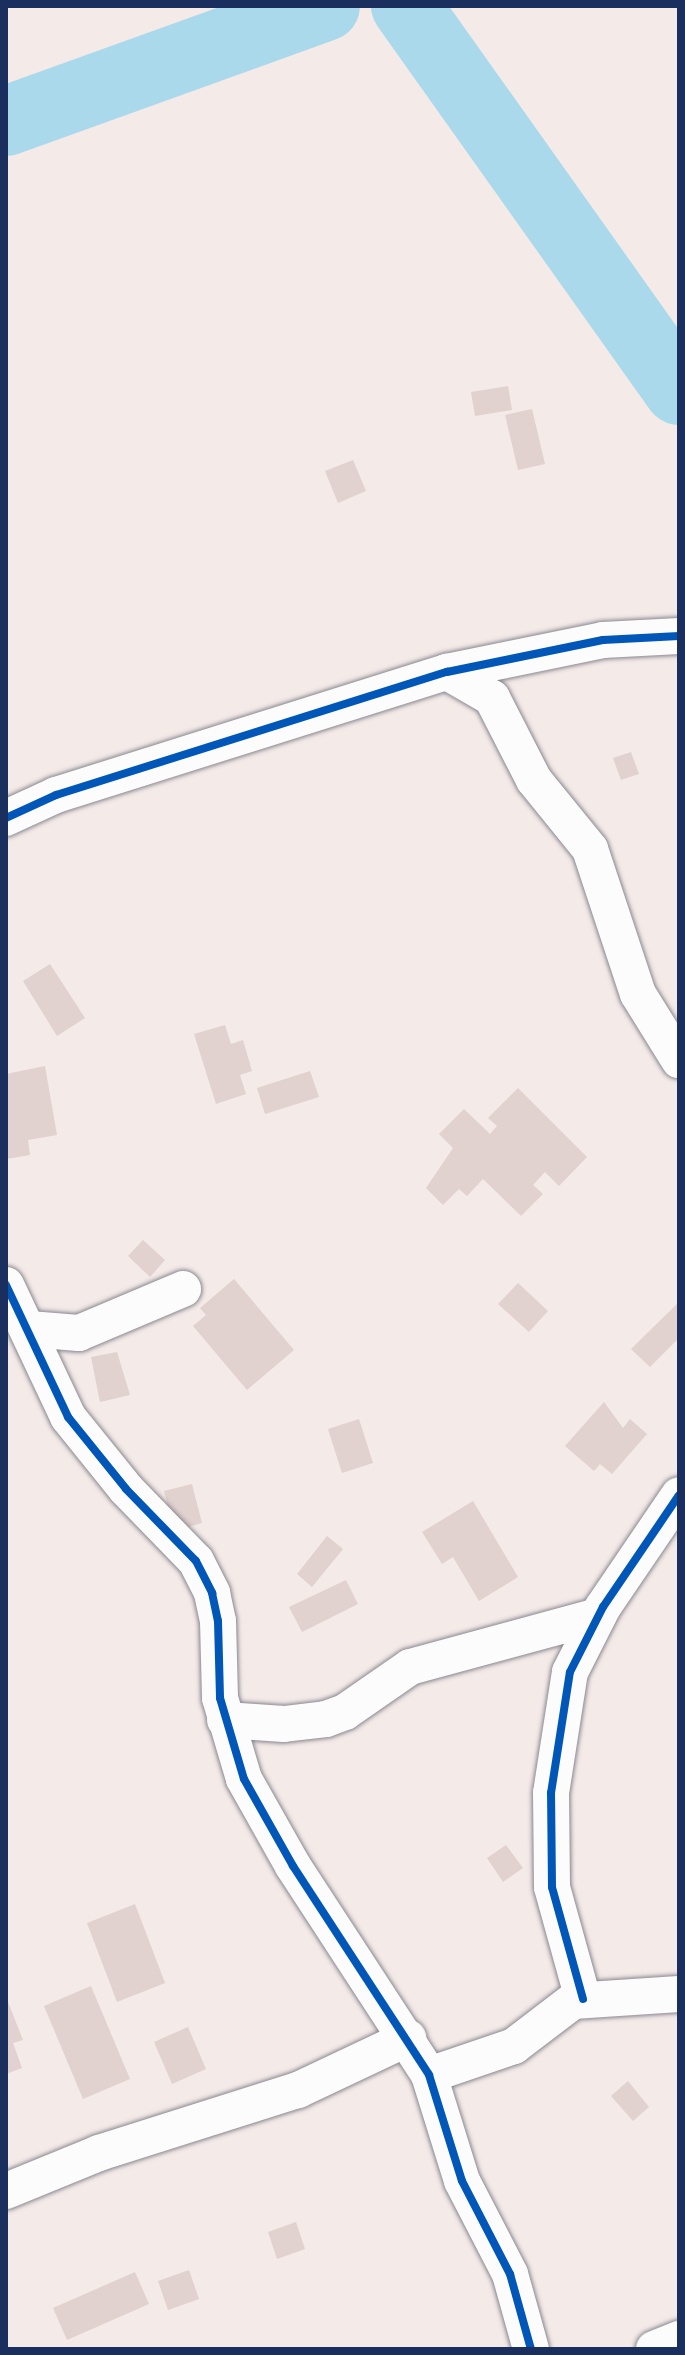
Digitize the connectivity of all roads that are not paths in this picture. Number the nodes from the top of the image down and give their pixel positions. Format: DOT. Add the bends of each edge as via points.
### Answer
graph roads {
  1 [pos="679,636"];
  2 [pos="447,672"];
  3 [pos="6,818"];
  4 [pos="679,1060"];
  5 [pos="6,1285"];
  6 [pos="183,1289"];
  7 [pos="22,1330"];
  8 [pos="679,1495"];
  9 [pos="598,1616"];
  10 [pos="225,1720"];
  11 [pos="679,1994"];
  12 [pos="583,1999"];
  13 [pos="408,2038"];
  14 [pos="429,2075"];
  15 [pos="6,2191"];
  16 [pos="679,2339"];
  17 [pos="531,2349"];
  18 [pos="654,2349"];
  1 -- 2 [label="street" via="603,640"];
  2 -- 3 [label="street" via="56,795"];
  2 -- 4 [label="street" via="492,698 534,780 590,849 638,994"];
  5 -- 7 [label="street"];
  6 -- 7 [label="street" via="79,1333"];
  7 -- 10 [label="street" via="68,1417 126,1489 196,1561 218,1621"];
  8 -- 9 [label="street"];
  9 -- 10 [label="street" via="410,1667 345,1712 326,1719 284,1724"];
  9 -- 12 [label="street" via="570,1672 551,1793 552,1887"];
  10 -- 13 [label="street" via="244,1779 263,1815"];
  11 -- 12 [label="street"];
  12 -- 14 [label="street" via="552,2013 514,2046"];
  13 -- 14 [label="street"];
  13 -- 15 [label="street" via="298,2090 99,2153"];
  14 -- 17 [label="street" via="462,2181 510,2274"];
  16 -- 18 [label="street"];
}
